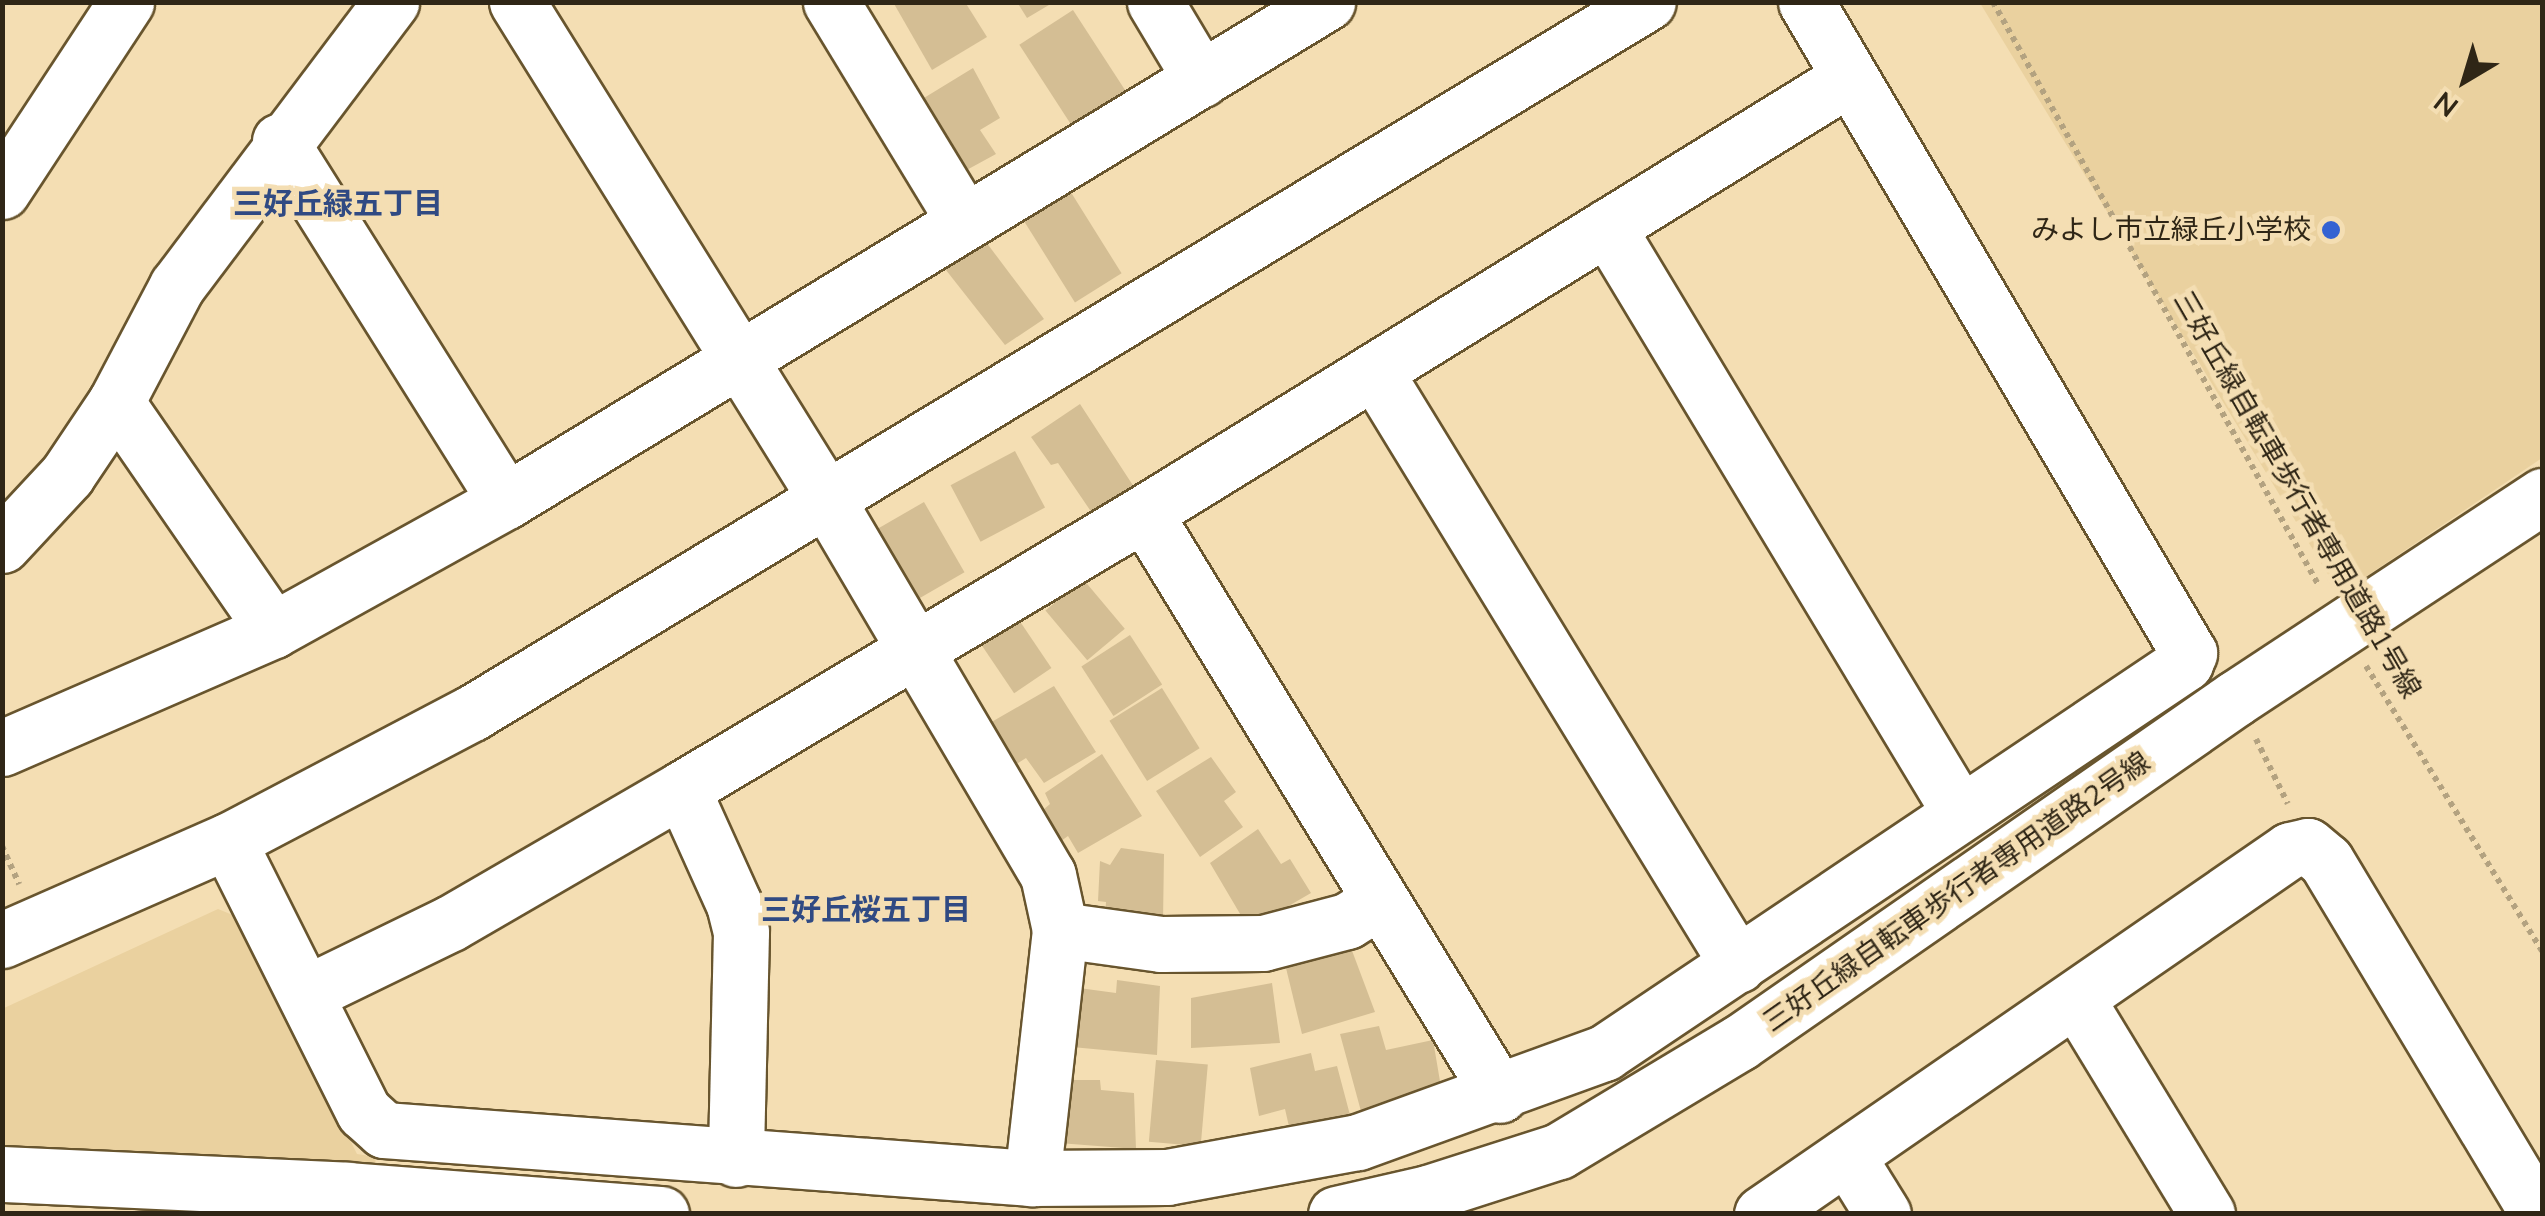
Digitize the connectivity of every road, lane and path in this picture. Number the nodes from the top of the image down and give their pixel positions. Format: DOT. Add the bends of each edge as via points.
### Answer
graph roads {
  1 [pos="126,2"];
  2 [pos="391,2"];
  3 [pos="516,2"];
  4 [pos="831,2"];
  5 [pos="1155,2"];
  6 [pos="1327,2"];
  7 [pos="1648,2"];
  8 [pos="1806,2"];
  9 [pos="1993,2"];
  10 [pos="1849,78"];
  11 [pos="1201,79"];
  12 [pos="280,141"];
  13 [pos="2,190"];
  14 [pos="963,220"];
  15 [pos="1607,226"];
  16 [pos="736,360"];
  17 [pos="1375,372"];
  18 [pos="116,402"];
  19 [pos="2542,496"];
  20 [pos="827,500"];
  21 [pos="506,501"];
  22 [pos="1144,514"];
  23 [pos="2,545"];
  24 [pos="273,630"];
  25 [pos="2345,632"];
  26 [pos="916,646"];
  27 [pos="2236,698"];
  28 [pos="2,748"];
  29 [pos="682,789"];
  30 [pos="1959,811"];
  31 [pos="228,841"];
  32 [pos="2308,846"];
  33 [pos="1380,900"];
  34 [pos="1060,930"];
  35 [pos="2,940"];
  36 [pos="2542,951"];
  37 [pos="1738,966"];
  38 [pos="307,994"];
  39 [pos="2077,1000"];
  40 [pos="1500,1095"];
  41 [pos="1848,1156"];
  42 [pos="736,1159"];
  43 [pos="2,1174"];
  44 [pos="1032,1178"];
  45 [pos="660,1214"];
  46 [pos="1336,1214"];
  47 [pos="1762,1214"];
  48 [pos="1883,1214"];
  49 [pos="2206,1214"];
  50 [pos="2538,1214"];
  1 -- 13 [label="street"];
  2 -- 12 [label="street"];
  3 -- 16 [label="street"];
  4 -- 14 [label="street"];
  5 -- 11 [label="street"];
  6 -- 11 [label="street"];
  7 -- 20 [label="street"];
  8 -- 10 [label="street"];
  9 -- 25 [label="path, 三好丘緑自転車歩行者専用道路1号線"];
  10 -- 15 [label="street"];
  10 -- 30 [label="street" via="2188,642 2184,663"];
  11 -- 14 [label="street"];
  12 -- 18 [label="street" via="177,286"];
  12 -- 21 [label="street"];
  14 -- 16 [label="street"];
  15 -- 17 [label="street"];
  15 -- 30 [label="street"];
  16 -- 20 [label="street"];
  16 -- 21 [label="street"];
  17 -- 22 [label="street"];
  17 -- 37 [label="street"];
  18 -- 23 [label="street" via="67,476"];
  18 -- 24 [label="street"];
  19 -- 25 [label="street, 三好丘緑自転車歩行者専用道路2号線"];
  20 -- 26 [label="street"];
  20 -- 31 [label="street" via="472,714"];
  21 -- 24 [label="street"];
  22 -- 26 [label="street"];
  22 -- 33 [label="street"];
  24 -- 28 [label="street"];
  25 -- 27 [label="street, 三好丘緑自転車歩行者専用道路2号線"];
  25 -- 36 [label="path, 三好丘緑自転車歩行者専用道路1号線"];
  26 -- 29 [label="street"];
  26 -- 34 [label="street" via="1048,876"];
  27 -- 32 [label="path"];
  27 -- 46 [label="street, 三好丘緑自転車歩行者専用道路2号線" via="1739,1043 1558,1151"];
  29 -- 38 [label="street" via="451,924"];
  29 -- 42 [label="street" via="741,932"];
  30 -- 37 [label="street"];
  31 -- 35 [label="street"];
  31 -- 38 [label="street"];
  32 -- 39 [label="street" via="2290,850"];
  32 -- 50 [label="street" via="2326,861"];
  33 -- 34 [label="street" via="1346,920 1264,943 1161,944"];
  33 -- 40 [label="street"];
  34 -- 44 [label="street"];
  37 -- 40 [label="street" via="1604,1053"];
  38 -- 42 [label="street" via="364,1112 384,1130"];
  39 -- 41 [label="street"];
  39 -- 49 [label="street"];
  40 -- 44 [label="street" via="1358,1142 1260,1165 1167,1177"];
  41 -- 47 [label="street"];
  41 -- 48 [label="street"];
  42 -- 44 [label="street"];
  43 -- 45 [label="street" via="348,1190"];
}
